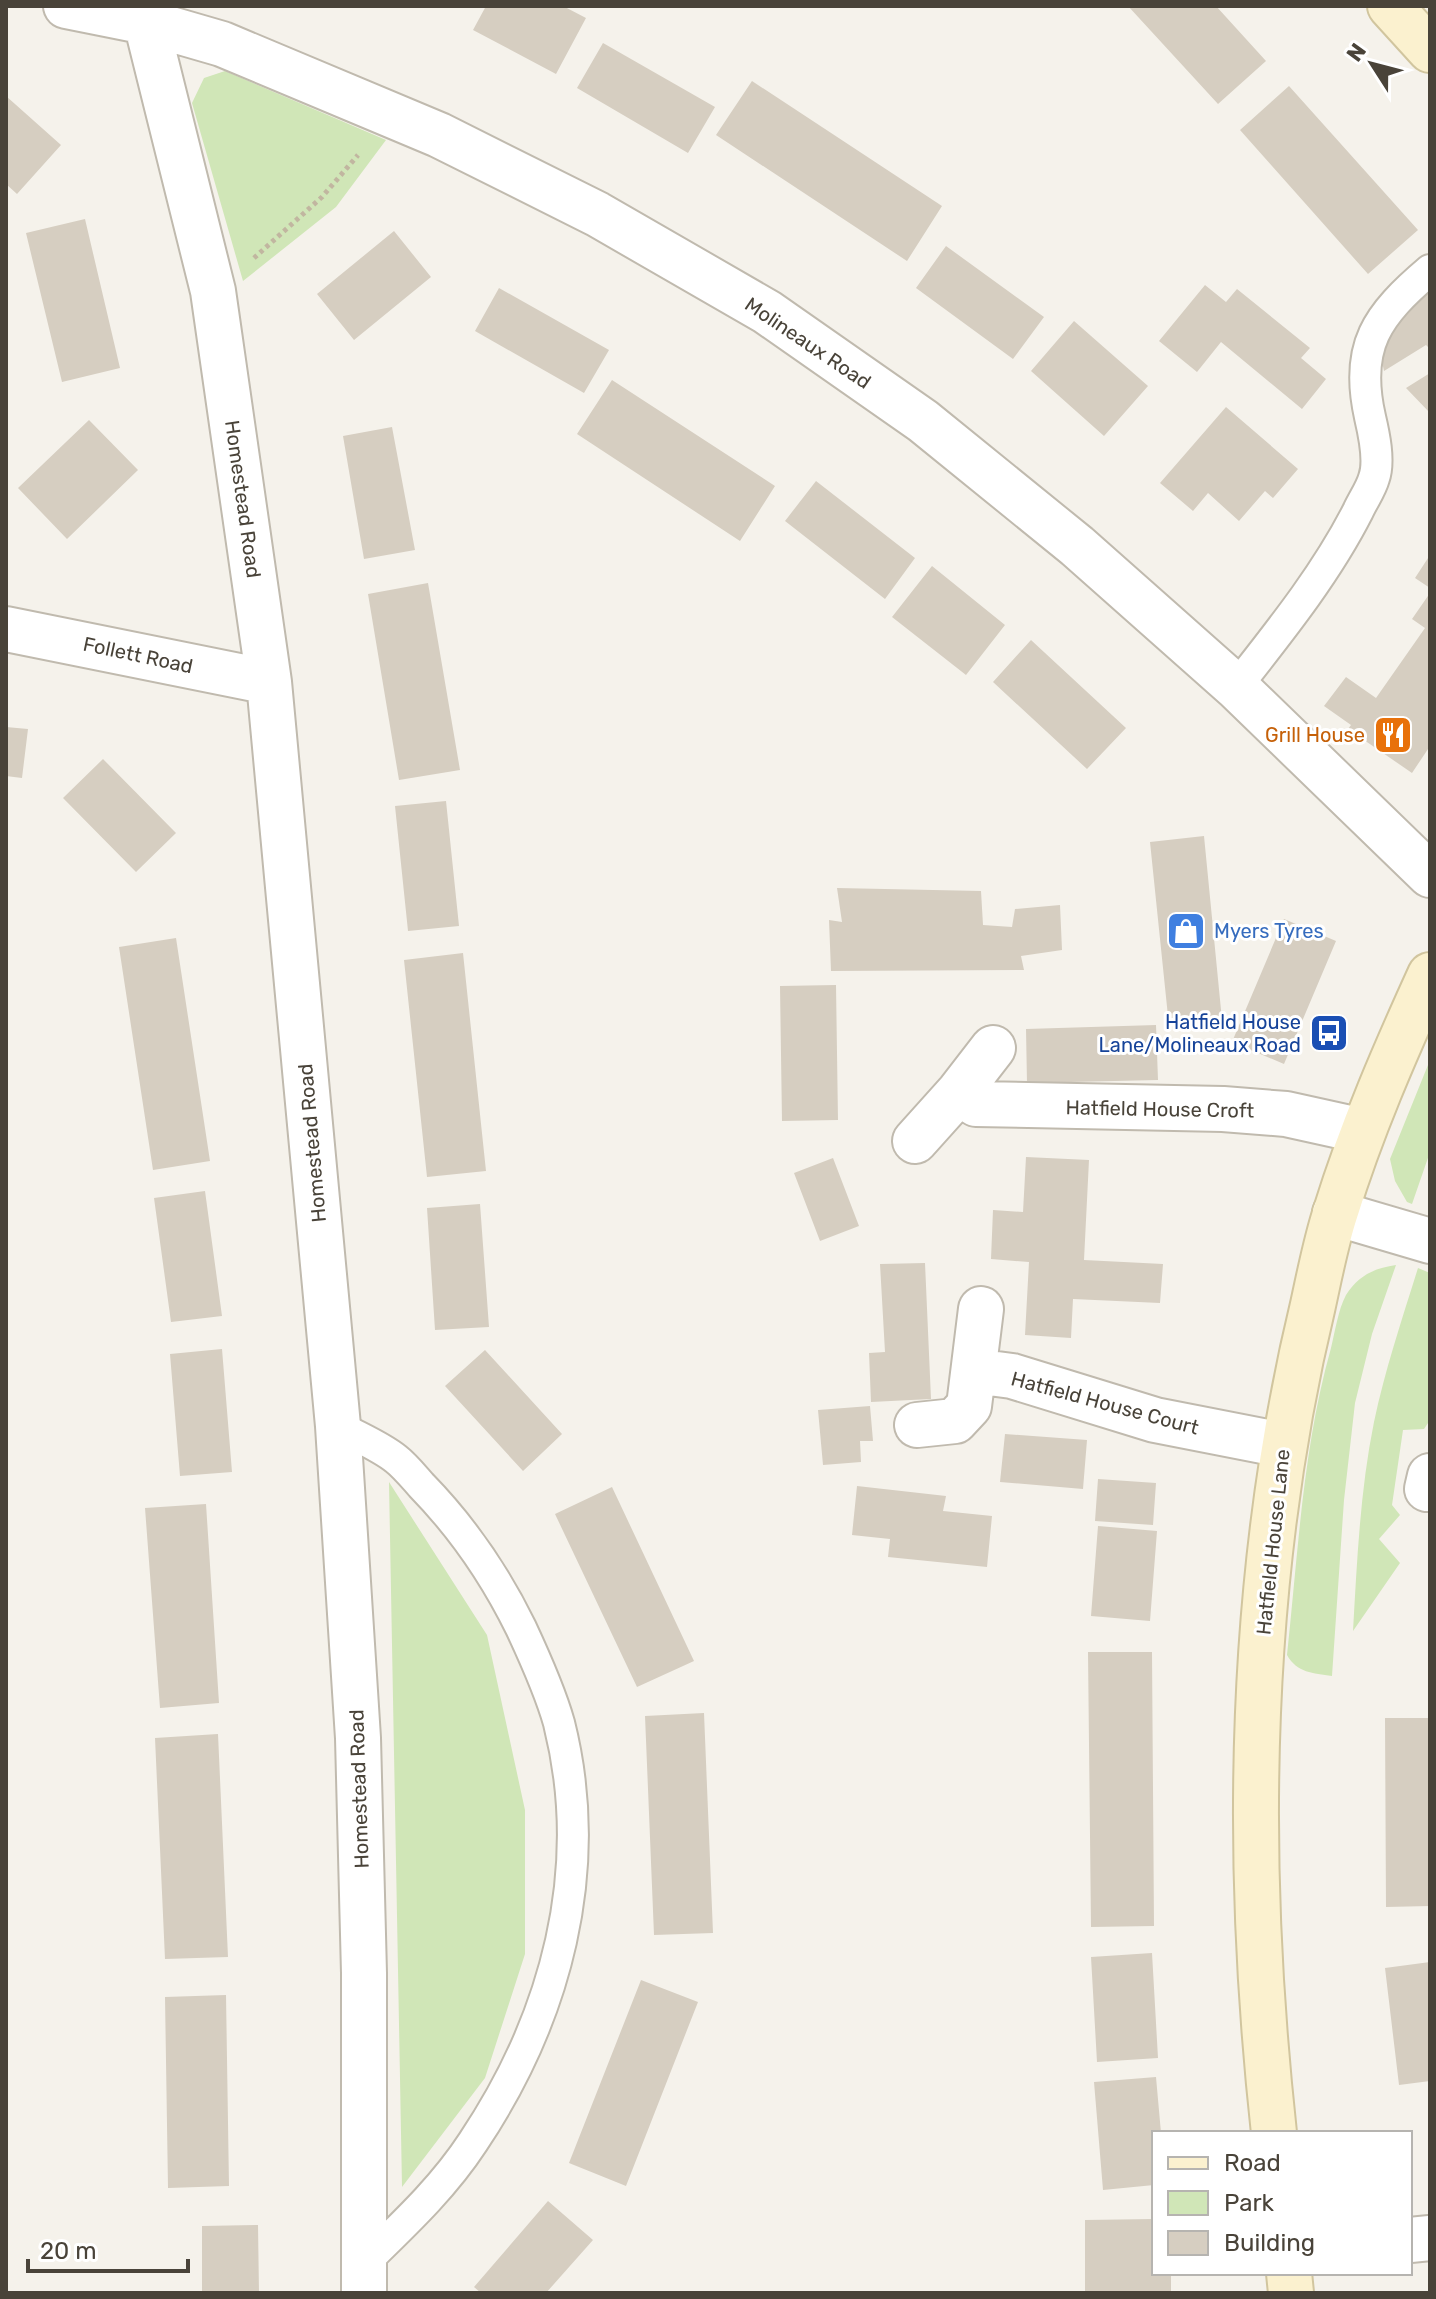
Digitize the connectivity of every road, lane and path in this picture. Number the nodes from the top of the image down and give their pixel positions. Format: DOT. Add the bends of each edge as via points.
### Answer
graph roads {
  1 [pos="66,6"];
  2 [pos="1390,6"];
  3 [pos="144,14"];
  4 [pos="1430,50"];
  5 [pos="386,112"];
  6 [pos="1430,270"];
  7 [pos="213,291"];
  8 [pos="6,629"];
  9 [pos="269,682"];
  10 [pos="1236,687"];
  11 [pos="1430,875"];
  12 [pos="1430,975"];
  13 [pos="993,1048"];
  14 [pos="959,1092"];
  15 [pos="1363,1131"];
  16 [pos="915,1141"];
  17 [pos="1335,1213"];
  18 [pos="1430,1241"];
  19 [pos="981,1309"];
  20 [pos="974,1371"];
  21 [pos="917,1425"];
  22 [pos="338,1426"];
  23 [pos="1283,1445"];
  24 [pos="1274,2131"];
  25 [pos="364,2278"];
  1 -- 3 [label="street, Molineaux Road"];
  2 -- 4 [label="street"];
  3 -- 5 [label="street, Molineaux Road"];
  3 -- 7 [label="street, Homestead Road"];
  5 -- 7 [label="path" via="322,197"];
  5 -- 10 [label="street, Molineaux Road" via="597,214 767,312 923,421 1077,546"];
  6 -- 10 [label="lane" via="1379,321 1366,356 1375,476 1348,530 1294,613"];
  7 -- 9 [label="street, Homestead Road"];
  8 -- 9 [label="street, Follett Road"];
  9 -- 22 [label="street, Homestead Road"];
  10 -- 11 [label="street, Molineaux Road"];
  12 -- 15 [label="street, Hatfield House Lane"];
  13 -- 14 [label="street"];
  14 -- 15 [label="street, Hatfield House Croft" via="976,1104 1223,1109 1286,1114"];
  14 -- 16 [label="street"];
  15 -- 17 [label="street, Hatfield House Lane"];
  17 -- 18 [label="street"];
  17 -- 23 [label="street, Hatfield House Lane"];
  19 -- 20 [label="street"];
  20 -- 21 [label="street" via="969,1406 955,1421"];
  20 -- 23 [label="street, Hatfield House Court" via="1012,1376 1155,1420"];
  22 -- 25 [label="street, Homestead Road" via="358,1738"];
  22 -- 25 [label="lane" via="395,1458 448,1512 500,1585 559,1723 571,1806 569,1902 552,1983 520,2063 473,2143"];
  23 -- 24 [label="street, Hatfield House Lane" via="1265,1599 1257,1762 1257,1917"];
}
